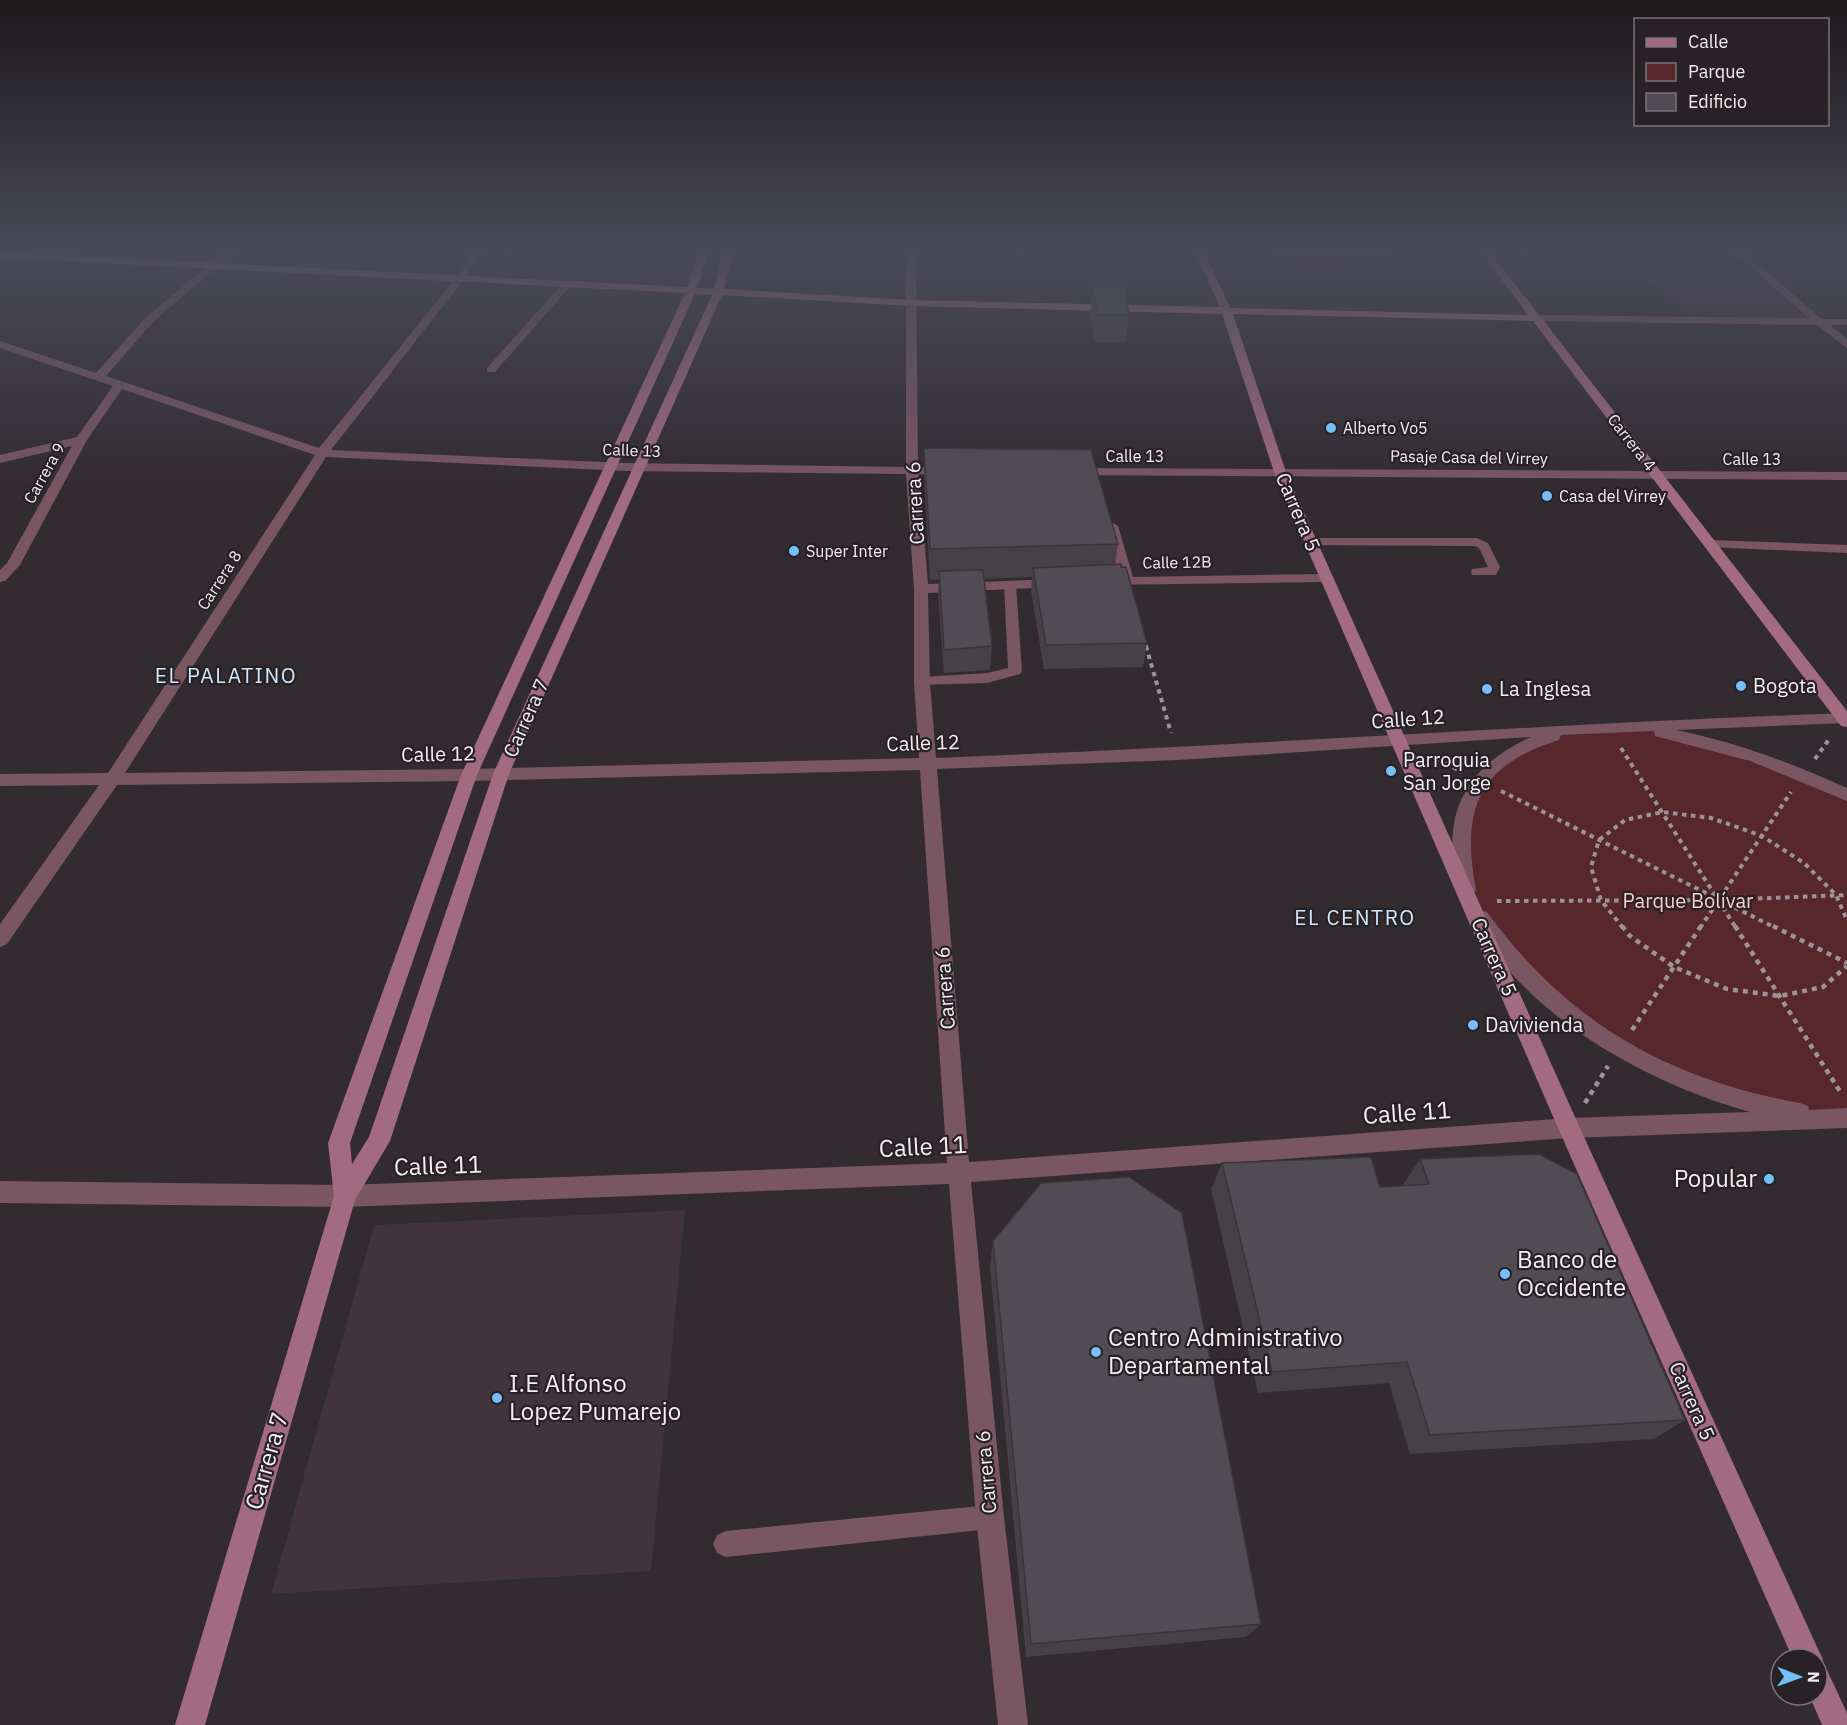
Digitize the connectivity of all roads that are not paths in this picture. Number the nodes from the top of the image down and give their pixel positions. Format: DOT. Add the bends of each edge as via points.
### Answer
graph roads {
  1 [pos="142,328"];
  2 [pos="420,328"];
  3 [pos="528,328"];
  4 [pos="674,328"];
  5 [pos="702,328"];
  6 [pos="911,328"];
  7 [pos="1232,328"];
  8 [pos="1544,328"];
  9 [pos="1827,328"];
  10 [pos="0,344"];
  11 [pos="1847,345"];
  12 [pos="491,370"];
  13 [pos="99,378"];
  14 [pos="120,384"];
  15 [pos="81,441"];
  16 [pos="322,453"];
  17 [pos="0,459"];
  18 [pos="610,466"];
  19 [pos="640,467"];
  20 [pos="912,471"];
  21 [pos="958,471"];
  22 [pos="1280,471"];
  23 [pos="1061,472"];
  24 [pos="1658,476"];
  25 [pos="1847,476"];
  26 [pos="1108,516"];
  27 [pos="1312,542"];
  28 [pos="1711,544"];
  29 [pos="1847,549"];
  30 [pos="1477,572"];
  31 [pos="0,578"];
  32 [pos="1326,578"];
  33 [pos="1127,581"];
  34 [pos="1092,582"];
  35 [pos="1068,583"];
  36 [pos="1010,585"];
  37 [pos="921,589"];
  38 [pos="922,682"];
  39 [pos="1846,719"];
  40 [pos="1608,727"];
  41 [pos="1400,740"];
  42 [pos="928,764"];
  43 [pos="501,774"];
  44 [pos="469,775"];
  45 [pos="113,778"];
  46 [pos="0,780"];
  47 [pos="1847,795"];
  48 [pos="1469,901"];
  49 [pos="0,939"];
  50 [pos="1847,1117"];
  51 [pos="1569,1128"];
  52 [pos="959,1173"];
  53 [pos="0,1192"];
  54 [pos="345,1196"];
  55 [pos="990,1518"];
  56 [pos="726,1544"];
  57 [pos="1803,1647"];
  58 [pos="1829,1706"];
  59 [pos="190,1725"];
  60 [pos="1013,1725"];
  61 [pos="1838,1725"];
  1 -- 13 [label="street"];
  2 -- 16 [label="street, Carrera 8"];
  3 -- 12 [label="lane"];
  4 -- 18 [label="main road, Carrera 7"];
  5 -- 19 [label="main road, Carrera 7"];
  6 -- 20 [label="street, Carrera 6"];
  7 -- 22 [label="main road, Carrera 5"];
  8 -- 24 [label="main road, Carrera 4"];
  9 -- 11 [label="street"];
  10 -- 13 [label="street, Calle 13"];
  13 -- 14 [label="street, Calle 13"];
  14 -- 15 [label="street, Carrera 9"];
  14 -- 16 [label="street, Calle 13"];
  15 -- 17 [label="street"];
  15 -- 31 [label="street, Carrera 9" via="13,565"];
  16 -- 18 [label="street, Calle 13"];
  16 -- 45 [label="street, Carrera 8"];
  18 -- 19 [label="street, Calle 13"];
  18 -- 44 [label="main road, Carrera 7"];
  19 -- 20 [label="street, Calle 13"];
  19 -- 43 [label="main road, Carrera 7"];
  20 -- 21 [label="street, Calle 13"];
  20 -- 37 [label="street, Carrera 6"];
  22 -- 23 [label="street, Calle 13" via="1097,478"];
  22 -- 24 [label="street, Pasaje Casa del Virrey"];
  22 -- 27 [label="main road, Carrera 5"];
  24 -- 25 [label="street, Calle 13"];
  24 -- 28 [label="main road, Carrera 4"];
  26 -- 33 [label="street"];
  27 -- 30 [label="lane" via="1477,542 1484,546 1494,567 1491,572"];
  27 -- 32 [label="main road, Carrera 5"];
  28 -- 29 [label="lane"];
  28 -- 39 [label="main road, Carrera 4"];
  32 -- 33 [label="street, Calle 12B"];
  32 -- 41 [label="main road, Carrera 5"];
  33 -- 34 [label="street, Calle 12B"];
  35 -- 36 [label="street"];
  36 -- 37 [label="street"];
  36 -- 38 [label="lane" via="1015,671 987,678"];
  37 -- 38 [label="street, Carrera 6"];
  38 -- 42 [label="street, Carrera 6"];
  39 -- 40 [label="street, Calle 12"];
  40 -- 41 [label="street, Calle 12"];
  40 -- 47 [label="street" via="1703,740 1753,754"];
  40 -- 48 [label="street" via="1575,731 1528,745 1498,763 1480,781 1468,800 1462,823 1460,847"];
  41 -- 42 [label="street, Calle 12"];
  41 -- 48 [label="main road, Carrera 5"];
  42 -- 43 [label="street, Calle 12"];
  42 -- 52 [label="street, Carrera 6"];
  43 -- 44 [label="street, Calle 12"];
  43 -- 54 [label="main road, Carrera 7" via="379,1140"];
  44 -- 45 [label="street, Calle 12"];
  44 -- 54 [label="main road, Carrera 7" via="339,1143"];
  45 -- 46 [label="street, Calle 12"];
  45 -- 49 [label="street, Carrera 8"];
  48 -- 50 [label="street" via="1529,978 1570,1014 1620,1048 1677,1077 1737,1099 1798,1113"];
  48 -- 51 [label="main road, Carrera 5"];
  50 -- 51 [label="street, Calle 11"];
  51 -- 52 [label="street, Calle 11"];
  51 -- 57 [label="main road, Carrera 5"];
  52 -- 54 [label="street, Calle 11"];
  52 -- 55 [label="street, Carrera 6"];
  53 -- 54 [label="street, Calle 11"];
  54 -- 59 [label="main road, Carrera 7"];
  55 -- 56 [label="lane"];
  55 -- 60 [label="street, Carrera 6"];
  58 -- 61 [label="main road"];
}
